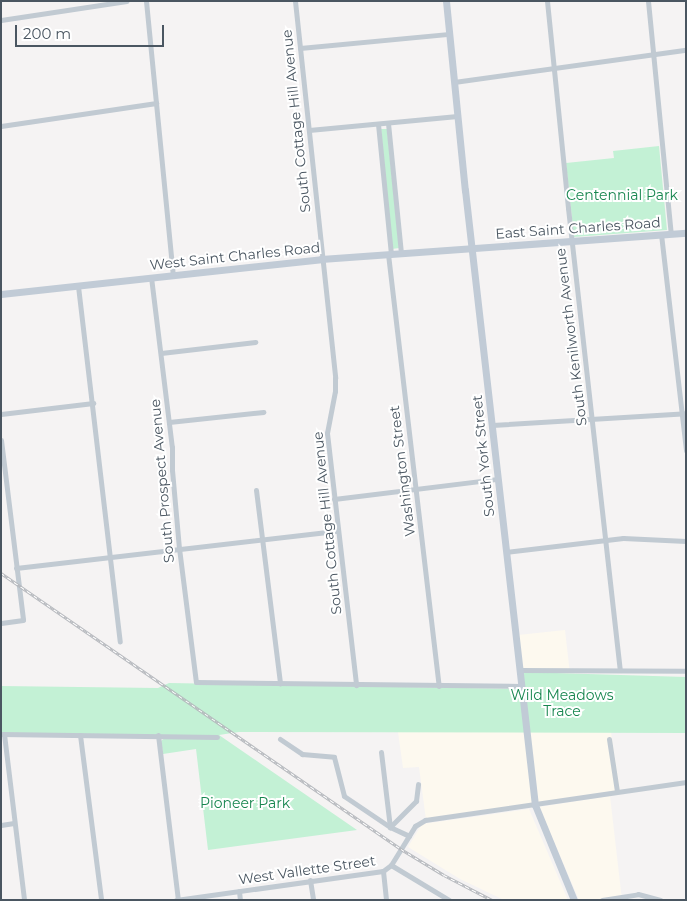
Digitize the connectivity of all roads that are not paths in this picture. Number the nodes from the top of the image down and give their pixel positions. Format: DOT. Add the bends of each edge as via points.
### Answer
graph roads {
  1 [pos="127,1"];
  2 [pos="146,1"];
  3 [pos="295,1"];
  4 [pos="446,1"];
  5 [pos="547,1"];
  6 [pos="648,1"];
  7 [pos="1,20"];
  8 [pos="449,34"];
  9 [pos="300,48"];
  10 [pos="686,50"];
  11 [pos="653,54"];
  12 [pos="553,68"];
  13 [pos="454,82"];
  14 [pos="156,103"];
  15 [pos="458,116"];
  16 [pos="388,123"];
  17 [pos="378,124"];
  18 [pos="1,126"];
  19 [pos="309,130"];
  20 [pos="686,233"];
  21 [pos="661,234"];
  22 [pos="671,234"];
  23 [pos="571,240"];
  24 [pos="472,248"];
  25 [pos="401,253"];
  26 [pos="390,254"];
  27 [pos="321,259"];
  28 [pos="173,275"];
  29 [pos="152,278"];
  30 [pos="78,286"];
  31 [pos="1,294"];
  32 [pos="255,342"];
  33 [pos="161,353"];
  34 [pos="92,403"];
  35 [pos="262,412"];
  36 [pos="684,413"];
  37 [pos="1,414"];
  38 [pos="592,419"];
  39 [pos="169,422"];
  40 [pos="492,425"];
  41 [pos="1,440"];
  42 [pos="686,451"];
  43 [pos="498,480"];
  44 [pos="256,490"];
  45 [pos="416,490"];
  46 [pos="334,499"];
  47 [pos="338,530"];
  48 [pos="262,539"];
  49 [pos="605,540"];
  50 [pos="686,541"];
  51 [pos="179,548"];
  52 [pos="506,552"];
  53 [pos="110,556"];
  54 [pos="16,568"];
  55 [pos="1,623"];
  56 [pos="120,642"];
  57 [pos="519,670"];
  58 [pos="620,670"];
  59 [pos="686,671"];
  60 [pos="280,684"];
  61 [pos="356,685"];
  62 [pos="439,686"];
  63 [pos="521,686"];
  64 [pos="2,734"];
  65 [pos="80,735"];
  66 [pos="158,735"];
  67 [pos="217,737"];
  68 [pos="280,739"];
  69 [pos="609,739"];
  70 [pos="381,752"];
  71 [pos="686,782"];
  72 [pos="418,784"];
  73 [pos="617,791"];
  74 [pos="535,805"];
  75 [pos="14,823"];
  76 [pos="1,825"];
  77 [pos="390,827"];
  78 [pos="409,836"];
  79 [pos="391,865"];
  80 [pos="382,871"];
  81 [pos="310,880"];
  82 [pos="239,891"];
  83 [pos="24,900"];
  84 [pos="101,900"];
  85 [pos="177,900"];
  86 [pos="240,900"];
  87 [pos="313,900"];
  88 [pos="386,900"];
  89 [pos="449,900"];
  90 [pos="574,900"];
  91 [pos="602,900"];
  92 [pos="660,900"];
  1 -- 7 [label="street"];
  2 -- 14 [label="street"];
  3 -- 9 [label="street, South Cottage Hill Avenue"];
  4 -- 8 [label="main road, South York Street"];
  5 -- 12 [label="street, South Kenilworth Avenue"];
  6 -- 11 [label="street"];
  8 -- 9 [label="street"];
  8 -- 13 [label="main road, South York Street"];
  9 -- 19 [label="street, South Cottage Hill Avenue"];
  10 -- 11 [label="street"];
  11 -- 12 [label="street"];
  11 -- 22 [label="street"];
  12 -- 13 [label="street"];
  12 -- 23 [label="street, South Kenilworth Avenue"];
  13 -- 15 [label="main road, South York Street"];
  14 -- 18 [label="street"];
  14 -- 28 [label="street"];
  15 -- 16 [label="street"];
  15 -- 24 [label="main road, South York Street"];
  16 -- 17 [label="street"];
  16 -- 25 [label="street"];
  17 -- 19 [label="street"];
  17 -- 26 [label="street, Washington Street"];
  19 -- 27 [label="street, South Cottage Hill Avenue"];
  20 -- 22 [label="main road, East Saint Charles Road"];
  21 -- 22 [label="main road, East Saint Charles Road"];
  21 -- 23 [label="main road, East Saint Charles Road"];
  21 -- 36 [label="street"];
  23 -- 24 [label="main road, East Saint Charles Road"];
  23 -- 38 [label="street, South Kenilworth Avenue"];
  24 -- 25 [label="main road, West Saint Charles Road"];
  24 -- 40 [label="main road, South York Street"];
  25 -- 26 [label="main road, West Saint Charles Road"];
  26 -- 27 [label="main road, West Saint Charles Road"];
  26 -- 45 [label="street, Washington Street"];
  27 -- 28 [label="main road, West Saint Charles Road"];
  27 -- 46 [label="street, South Cottage Hill Avenue" via="335,378 327,433"];
  28 -- 29 [label="main road, West Saint Charles Road"];
  29 -- 30 [label="main road, West Saint Charles Road"];
  29 -- 33 [label="street, South Prospect Avenue"];
  30 -- 31 [label="main road, West Saint Charles Road"];
  30 -- 34 [label="street"];
  32 -- 33 [label="street"];
  33 -- 39 [label="street, South Prospect Avenue"];
  34 -- 37 [label="street"];
  34 -- 53 [label="street"];
  35 -- 39 [label="street"];
  36 -- 38 [label="street"];
  36 -- 42 [label="street"];
  38 -- 40 [label="street"];
  38 -- 49 [label="street, South Kenilworth Avenue"];
  39 -- 51 [label="street, South Prospect Avenue"];
  40 -- 43 [label="main road, South York Street"];
  41 -- 54 [label="street"];
  43 -- 45 [label="street"];
  43 -- 52 [label="main road, South York Street"];
  44 -- 48 [label="street"];
  45 -- 46 [label="street"];
  45 -- 62 [label="street, Washington Street"];
  46 -- 47 [label="street, South Cottage Hill Avenue"];
  47 -- 48 [label="street"];
  47 -- 61 [label="street, South Cottage Hill Avenue"];
  48 -- 51 [label="street"];
  48 -- 60 [label="street"];
  49 -- 50 [label="street"];
  49 -- 52 [label="street"];
  49 -- 58 [label="street, South Kenilworth Avenue"];
  51 -- 53 [label="street"];
  51 -- 60 [label="street, South Prospect Avenue" via="196,682"];
  52 -- 57 [label="main road, South York Street"];
  53 -- 54 [label="street"];
  53 -- 56 [label="street"];
  54 -- 55 [label="street" via="22,620"];
  57 -- 58 [label="street"];
  57 -- 63 [label="main road, South York Street"];
  58 -- 59 [label="street"];
  60 -- 61 [label="street"];
  61 -- 62 [label="street"];
  62 -- 63 [label="street"];
  63 -- 74 [label="main road, South York Street"];
  64 -- 65 [label="street"];
  64 -- 75 [label="street"];
  65 -- 66 [label="street"];
  65 -- 84 [label="street"];
  66 -- 67 [label="street"];
  66 -- 85 [label="street"];
  68 -- 77 [label="street" via="302,754 334,757 344,796"];
  69 -- 73 [label="street"];
  70 -- 77 [label="street"];
  71 -- 73 [label="street, West Vallette Street"];
  72 -- 77 [label="street" via="416,801"];
  73 -- 74 [label="street, West Vallette Street"];
  74 -- 78 [label="street, West Vallette Street" via="420,821"];
  74 -- 90 [label="main road, South York Street"];
  75 -- 76 [label="street"];
  75 -- 83 [label="street"];
  77 -- 78 [label="street"];
  78 -- 79 [label="street, West Vallette Street"];
  79 -- 80 [label="street, West Vallette Street"];
  79 -- 89 [label="street"];
  80 -- 81 [label="street, West Vallette Street"];
  80 -- 88 [label="street"];
  81 -- 82 [label="street, West Vallette Street"];
  81 -- 87 [label="street"];
  82 -- 85 [label="street, West Vallette Street"];
  82 -- 86 [label="street"];
  91 -- 92 [label="street" via="638,894"];
}
